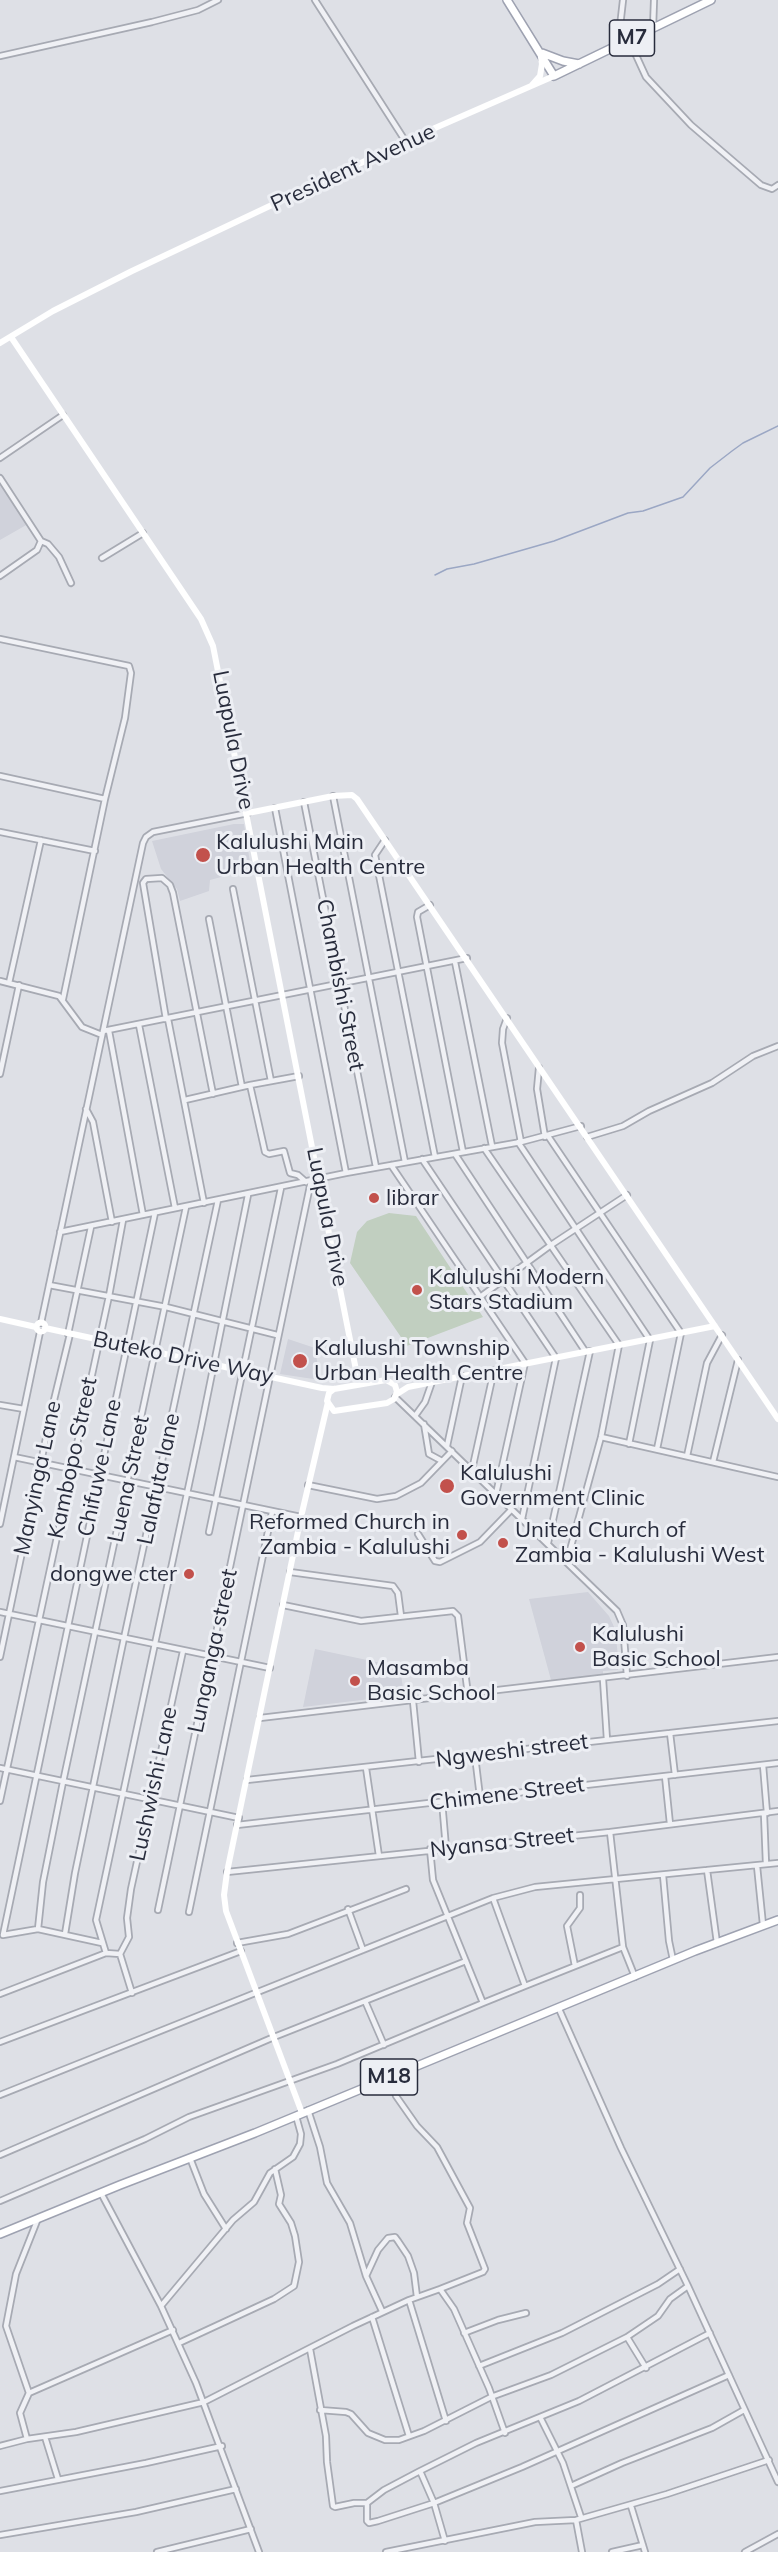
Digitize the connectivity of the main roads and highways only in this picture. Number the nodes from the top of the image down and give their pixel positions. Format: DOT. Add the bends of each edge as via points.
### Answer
graph roads {
  1 [pos="507,0"];
  2 [pos="711,0"];
  3 [pos="540,52"];
  4 [pos="579,64"];
  5 [pos="778,1920"];
  6 [pos="0,2235"];
  1 -- 3 [label="main road"];
  2 -- 4 [label="main road, President Avenue / M7"];
  3 -- 4 [label="main road"];
  3 -- 4 [label="main road, President Avenue / M7" via="554,76"];
  5 -- 6 [label="main road, M18"];
}
